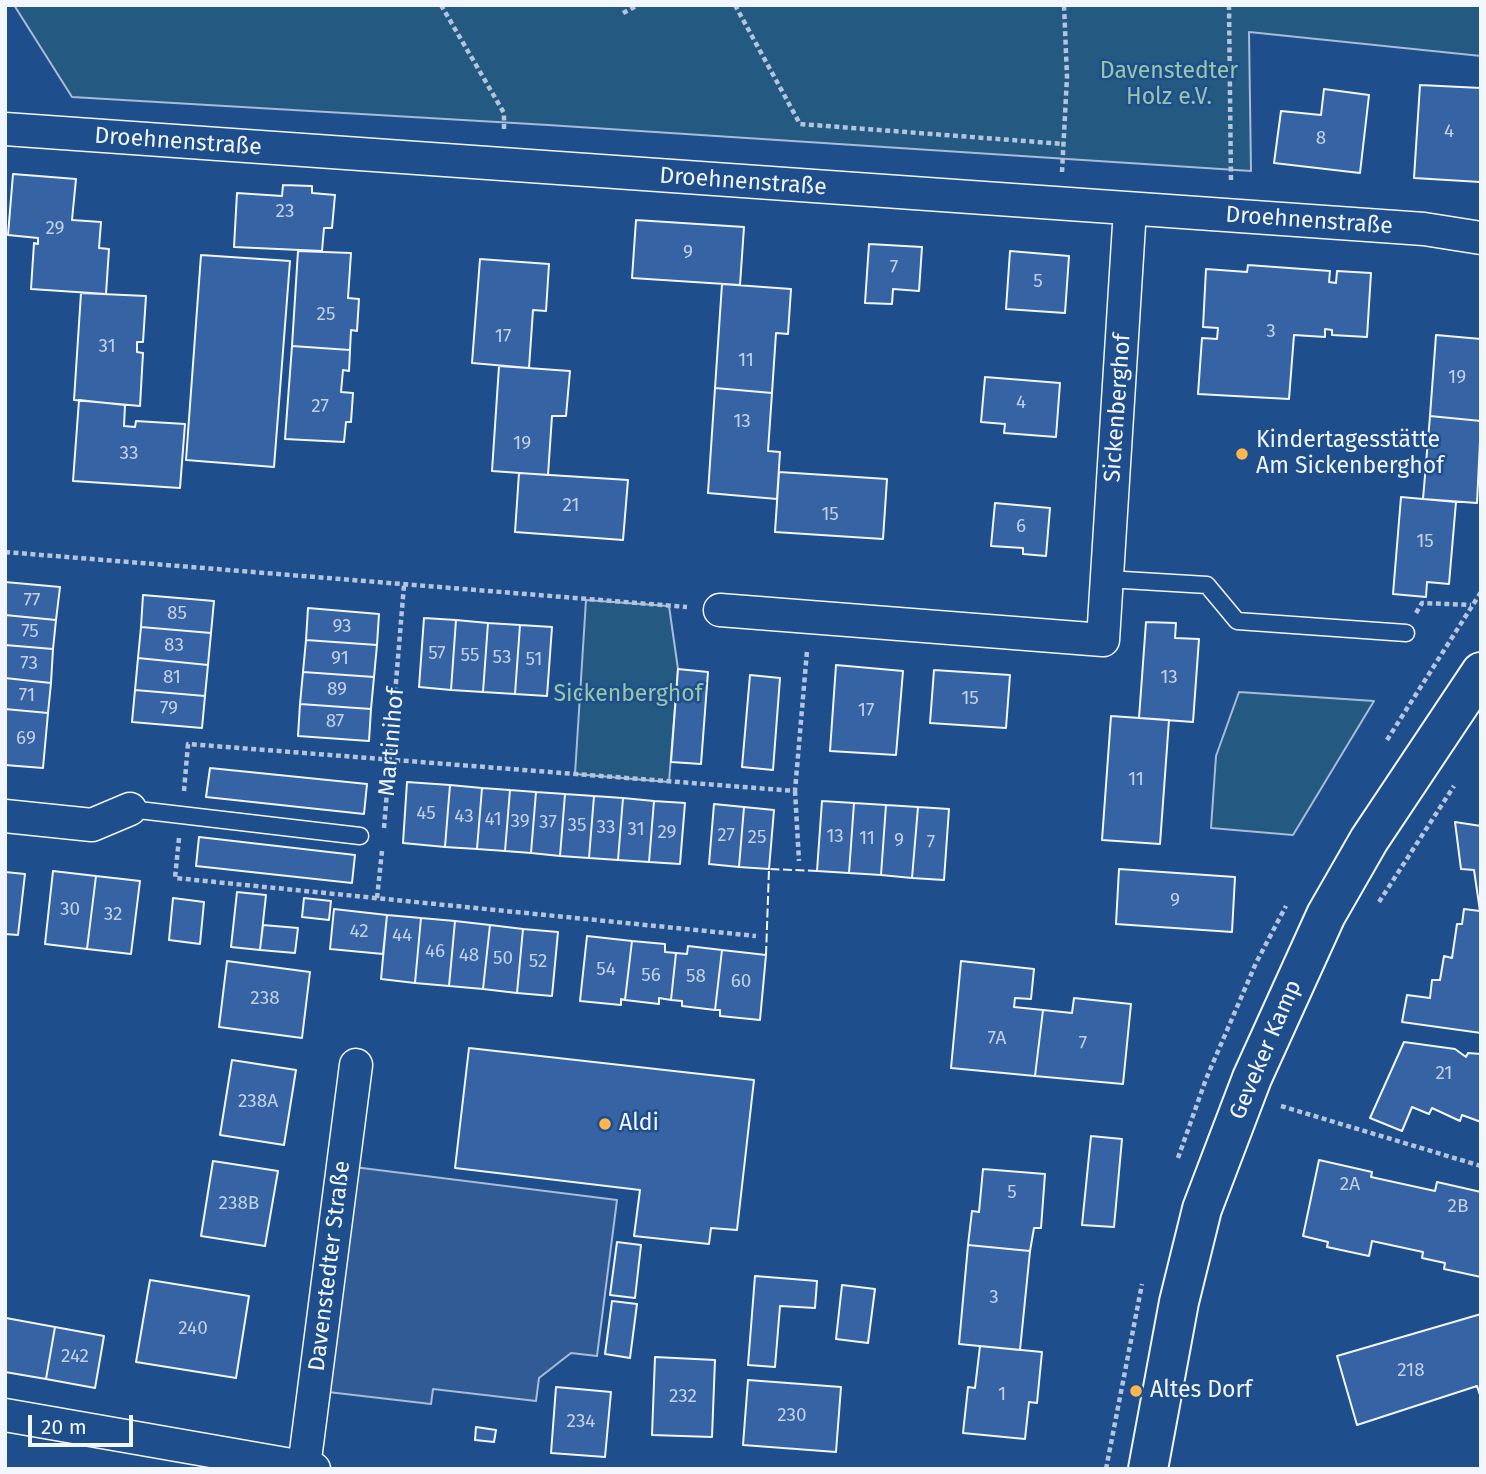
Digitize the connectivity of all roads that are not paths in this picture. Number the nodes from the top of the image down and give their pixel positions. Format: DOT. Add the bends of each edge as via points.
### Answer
graph roads {
  1 [pos="5,129"];
  2 [pos="1130,209"];
  3 [pos="1481,238"];
  4 [pos="1107,579"];
  5 [pos="720,610"];
  6 [pos="1406,632"];
  7 [pos="1481,672"];
  8 [pos="130,809"];
  9 [pos="5,816"];
  10 [pos="360,836"];
  11 [pos="356,1065"];
  12 [pos="5,1415"];
  13 [pos="309,1468"];
  14 [pos="1149,1469"];
  1 -- 2 [label="street, Droehnenstraße"];
  2 -- 3 [label="street, Droehnenstraße" via="1424,229"];
  2 -- 4 [label="street, Sickenberghof"];
  4 -- 5 [label="street, Sickenberghof" via="1103,640"];
  4 -- 6 [label="lane" via="1207,585 1237,621"];
  7 -- 14 [label="street, Geveker Kamp" via="1369,840 1326,915 1252,1078 1202,1209 1178,1302"];
  8 -- 9 [label="street" via="92,825"];
  8 -- 10 [label="lane"];
  11 -- 13 [label="street, Davenstedter Straße"];
  12 -- 13 [label="street, Davenstedter Straße"];
}
